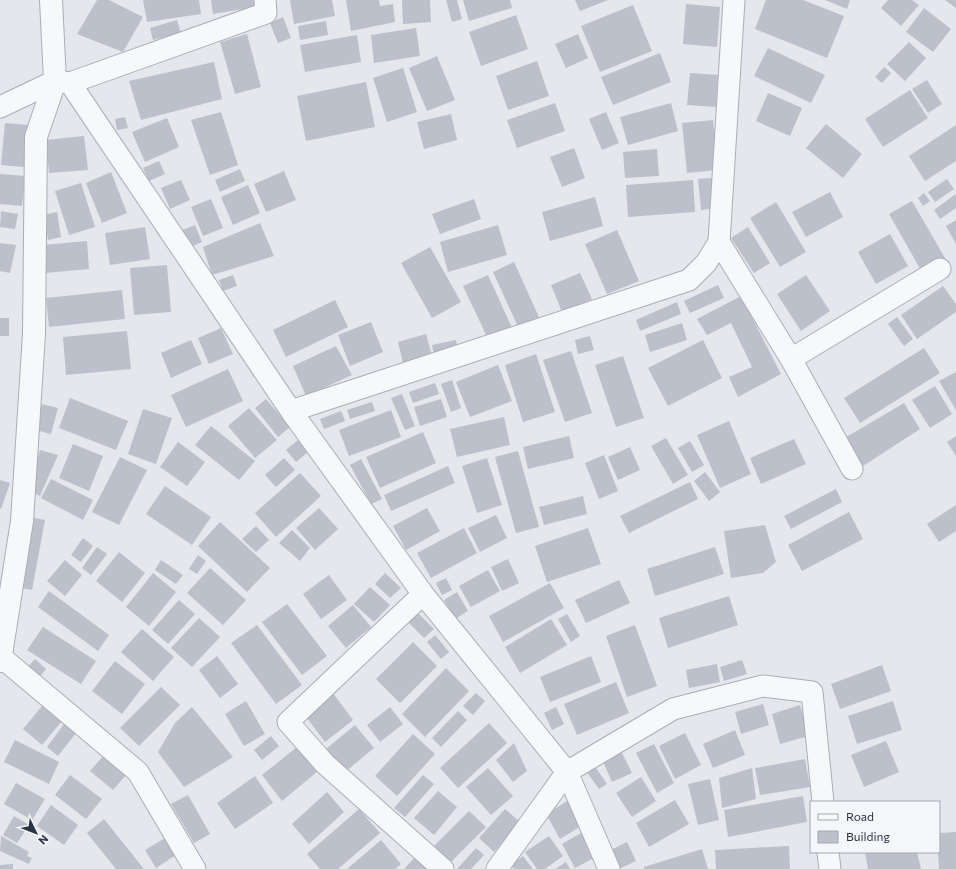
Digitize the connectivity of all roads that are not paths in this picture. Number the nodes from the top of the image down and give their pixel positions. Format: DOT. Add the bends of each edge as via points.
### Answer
graph roads {
  1 [pos="51,0"];
  2 [pos="266,0"];
  3 [pos="734,0"];
  4 [pos="62,82"];
  5 [pos="0,107"];
  6 [pos="719,242"];
  7 [pos="940,269"];
  8 [pos="791,359"];
  9 [pos="291,411"];
  10 [pos="852,469"];
  11 [pos="423,594"];
  12 [pos="0,658"];
  13 [pos="567,772"];
  14 [pos="823,801"];
  15 [pos="828,853"];
  16 [pos="195,869"];
  17 [pos="443,869"];
  18 [pos="497,869"];
  19 [pos="609,869"];
  20 [pos="830,869"];
  1 -- 4 [label="street"];
  2 -- 4 [label="street" via="266,13"];
  3 -- 6 [label="street"];
  4 -- 5 [label="street"];
  4 -- 9 [label="street"];
  4 -- 12 [label="street" via="36,137 34,334 22,521"];
  6 -- 8 [label="street"];
  6 -- 9 [label="street" via="706,263 689,280"];
  7 -- 8 [label="street"];
  8 -- 10 [label="street"];
  9 -- 11 [label="street"];
  11 -- 13 [label="street"];
  11 -- 17 [label="street" via="288,722 325,764"];
  12 -- 16 [label="street" via="138,772"];
  13 -- 14 [label="street" via="674,709 763,686 812,692"];
  13 -- 18 [label="street"];
  13 -- 19 [label="street"];
  15 -- 20 [label="street"];
}
